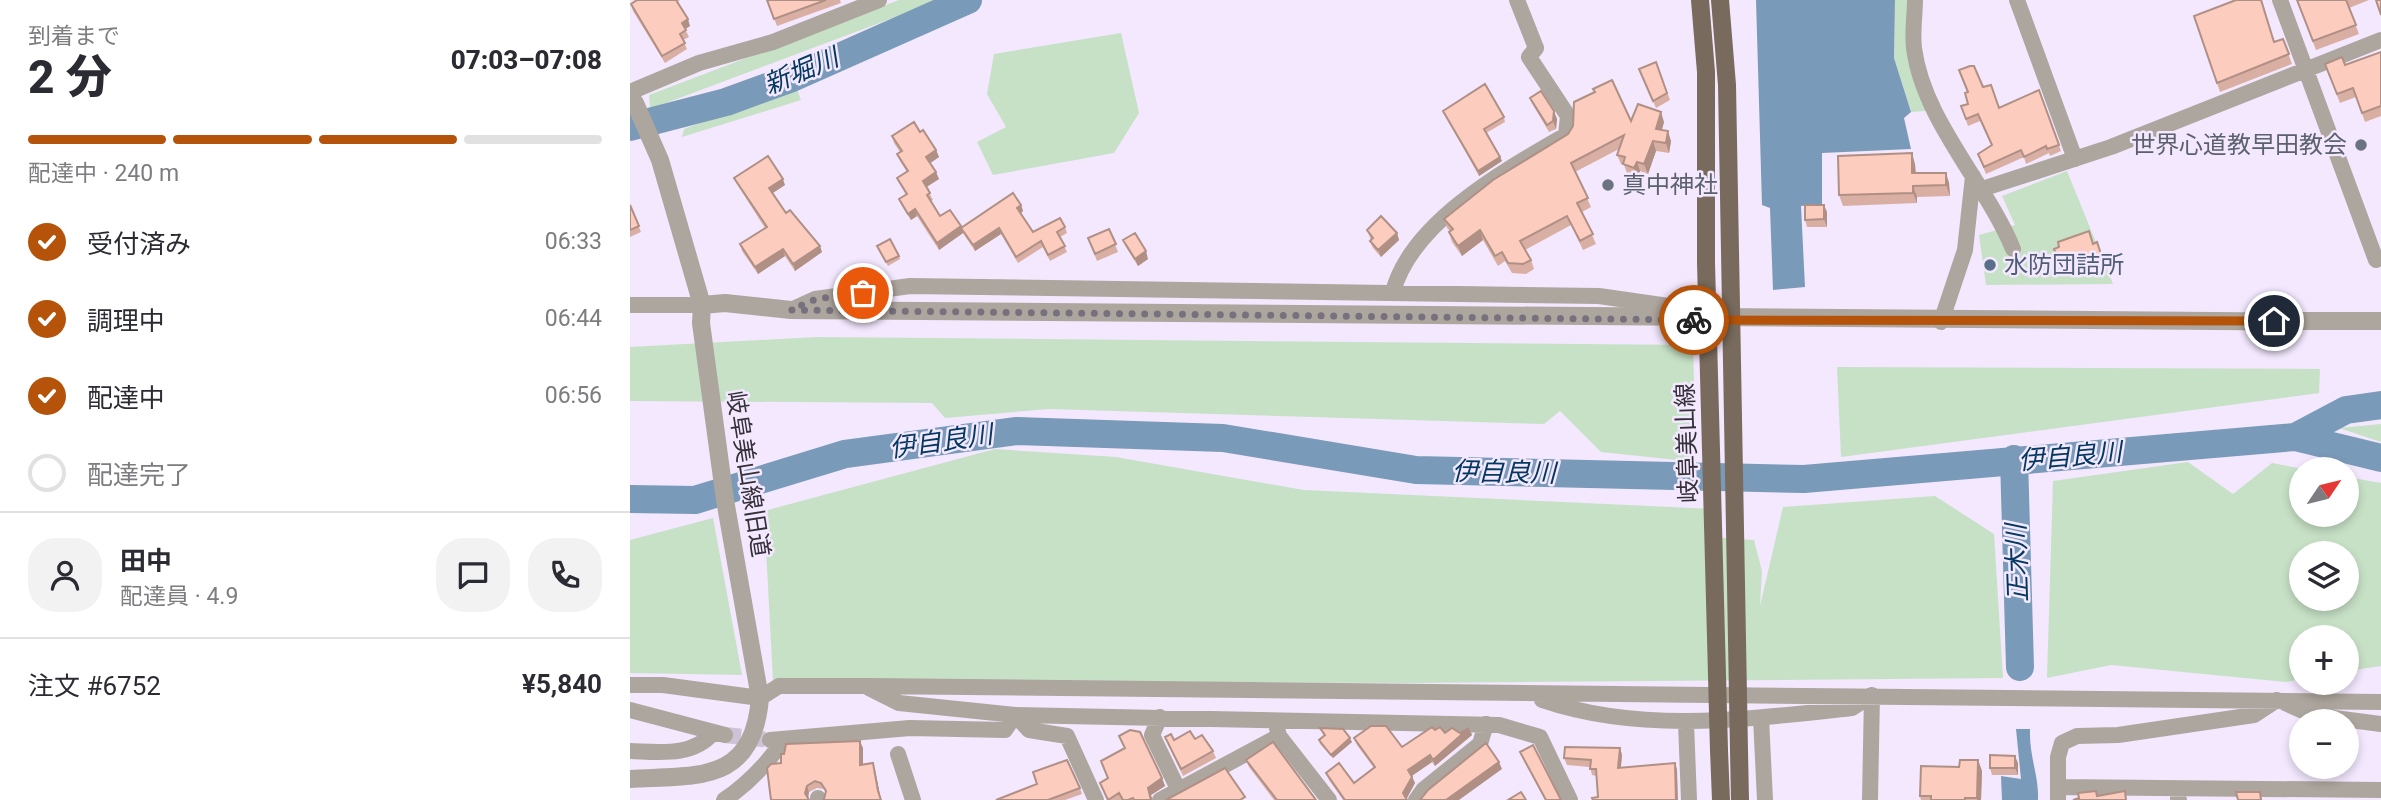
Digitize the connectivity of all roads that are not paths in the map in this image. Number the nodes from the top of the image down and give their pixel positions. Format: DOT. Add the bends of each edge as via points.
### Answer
graph roads {
  1 [pos="879,0"];
  2 [pos="1517,0"];
  3 [pos="1700,0"];
  4 [pos="1720,0"];
  5 [pos="1915,0"];
  6 [pos="2017,0"];
  7 [pos="2280,0"];
  8 [pos="2381,40"];
  9 [pos="2305,69"];
  10 [pos="631,95"];
  11 [pos="2075,159"];
  12 [pos="1978,183"];
  13 [pos="2013,249"];
  14 [pos="2376,260"];
  15 [pos="1394,292"];
  16 [pos="630,305"];
  17 [pos="791,310"];
  18 [pos="1696,310"];
  19 [pos="701,314"];
  20 [pos="2381,321"];
  21 [pos="1941,322"];
  22 [pos="630,685"];
  23 [pos="867,686"];
  24 [pos="1526,694"];
  25 [pos="1872,695"];
  26 [pos="760,698"];
  27 [pos="2277,700"];
  28 [pos="2381,702"];
  29 [pos="630,710"];
  30 [pos="1015,715"];
  31 [pos="1160,717"];
  32 [pos="1761,718"];
  33 [pos="1274,719"];
  34 [pos="1686,723"];
  35 [pos="1486,724"];
  36 [pos="2381,724"];
  37 [pos="1279,736"];
  38 [pos="630,751"];
  39 [pos="898,754"];
  40 [pos="630,779"];
  41 [pos="2381,790"];
  42 [pos="1179,791"];
  43 [pos="747,794"];
  44 [pos="2058,794"];
  45 [pos="724,800"];
  46 [pos="914,800"];
  47 [pos="1097,800"];
  48 [pos="1160,800"];
  49 [pos="1329,800"];
  50 [pos="1416,800"];
  51 [pos="1570,800"];
  52 [pos="1689,800"];
  53 [pos="1721,800"];
  54 [pos="1740,800"];
  55 [pos="1765,800"];
  56 [pos="1870,800"];
  1 -- 10 [label="street" via="773,42 699,63"];
  2 -- 15 [label="street" via="1536,48 1529,57 1568,116 1566,135 1496,176 1461,204 1398,272"];
  3 -- 53 [label="main road, 岐阜美山線, bridge" via="1706,72 1706,262"];
  4 -- 54 [label="main road, 岐阜美山線, bridge" via="1727,85"];
  5 -- 12 [label="street" via="1914,48 1928,97"];
  6 -- 11 [label="street"];
  7 -- 9 [label="street"];
  8 -- 9 [label="street"];
  9 -- 11 [label="street"];
  9 -- 14 [label="street"];
  10 -- 19 [label="street, 岐阜美山線旧道" via="660,160"];
  11 -- 12 [label="street"];
  12 -- 13 [label="street"];
  12 -- 21 [label="street" via="1965,250"];
  15 -- 17 [label="street" via="910,286 816,299"];
  15 -- 18 [label="street" via="1599,296"];
  16 -- 19 [label="street"];
  17 -- 19 [label="street" via="726,303"];
  17 -- 21 [label="street"];
  19 -- 26 [label="street, 岐阜美山線旧道" via="725,500"];
  20 -- 21 [label="street"];
  22 -- 26 [label="street"];
  23 -- 24 [label="street"];
  23 -- 26 [label="street" via="779,686"];
  23 -- 30 [label="street" via="899,703"];
  24 -- 25 [label="street"];
  24 -- 34 [label="street" via="1555,705"];
  25 -- 27 [label="street"];
  25 -- 32 [label="street" via="1852,708"];
  25 -- 56 [label="street"];
  26 -- 40 [label="street, 岐阜美山線旧道" via="757,725 730,764 689,777"];
  27 -- 28 [label="street"];
  27 -- 36 [label="street" via="2312,715"];
  27 -- 44 [label="street" via="2254,715 2118,735 2077,736 2062,743"];
  29 -- 38 [label="street" via="719,734 702,745 673,752"];
  30 -- 31 [label="street"];
  30 -- 43 [label="street" via="1005,730 910,728 776,740 770,760"];
  30 -- 47 [label="street" via="1029,730 1067,736"];
  31 -- 33 [label="street"];
  31 -- 42 [label="street" via="1152,736"];
  32 -- 34 [label="street"];
  32 -- 55 [label="street"];
  33 -- 35 [label="street"];
  33 -- 37 [label="street"];
  34 -- 52 [label="street"];
  35 -- 50 [label="street" via="1480,744"];
  35 -- 51 [label="street" via="1540,737"];
  37 -- 42 [label="street"];
  37 -- 49 [label="street"];
  39 -- 46 [label="street"];
  41 -- 44 [label="street"];
  42 -- 48 [label="street"];
  43 -- 45 [label="street"];
}
